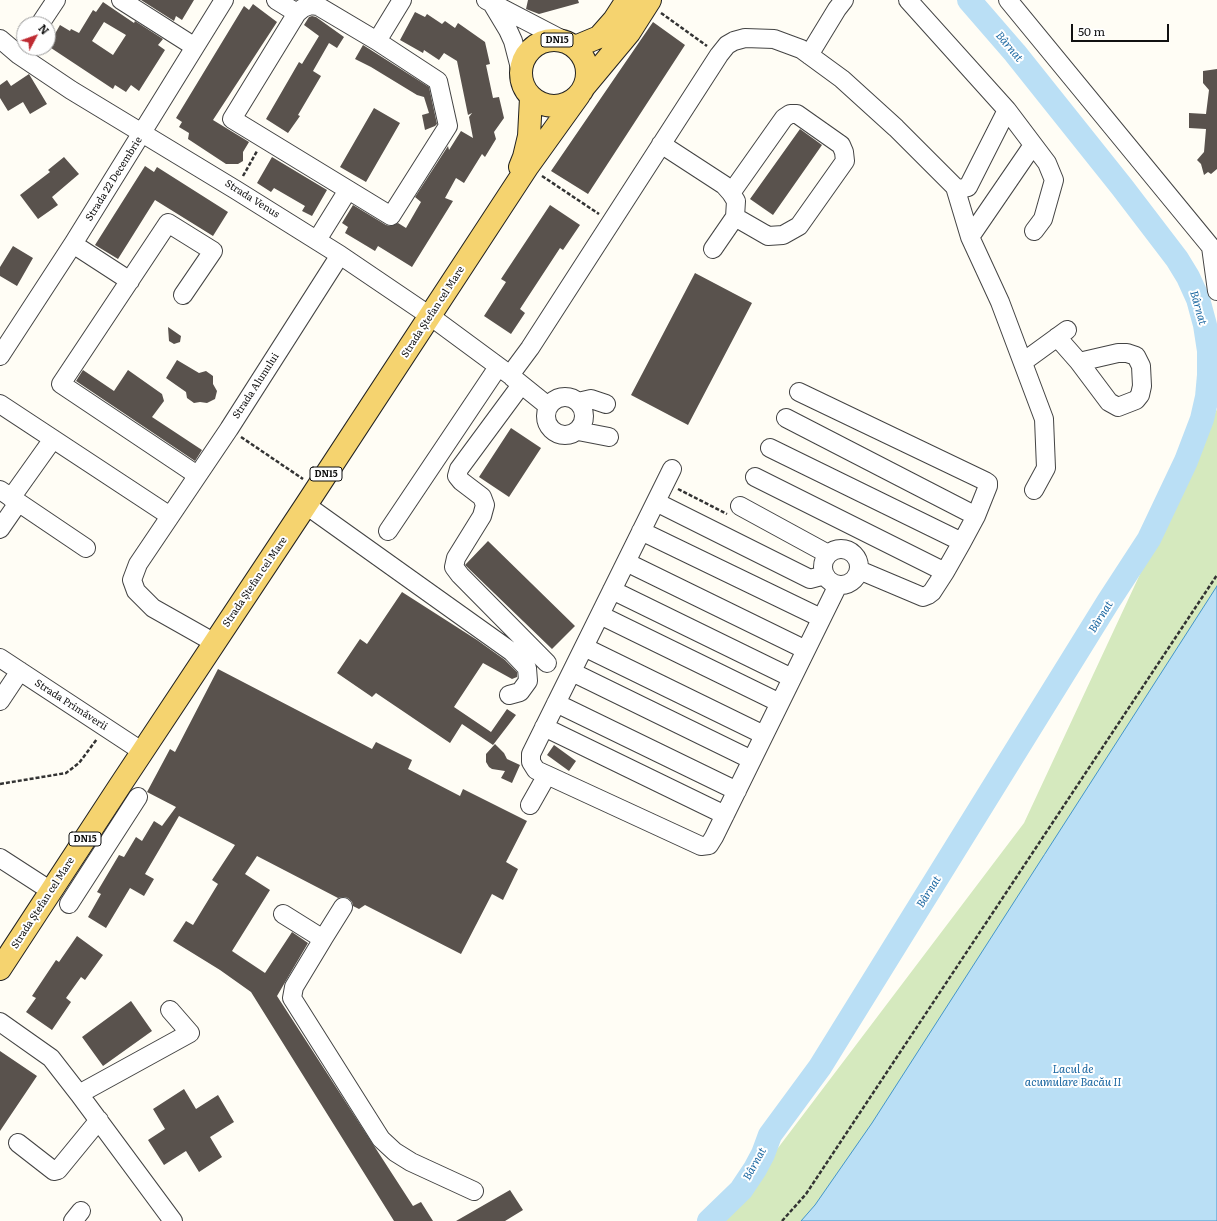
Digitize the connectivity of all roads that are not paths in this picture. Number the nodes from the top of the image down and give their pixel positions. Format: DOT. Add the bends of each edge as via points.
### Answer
graph roads {
  1 [pos="56,0"];
  2 [pos="121,0"];
  3 [pos="224,0"];
  4 [pos="276,0"];
  5 [pos="402,0"];
  6 [pos="627,0"];
  7 [pos="908,0"];
  8 [pos="1008,0"];
  9 [pos="489,2"];
  10 [pos="649,2"];
  11 [pos="835,3"];
  12 [pos="297,13"];
  13 [pos="45,16"];
  14 [pos="377,41"];
  15 [pos="569,44"];
  16 [pos="195,47"];
  17 [pos="10,48"];
  18 [pos="809,55"];
  19 [pos="520,68"];
  20 [pos="581,91"];
  21 [pos="531,98"];
  22 [pos="1007,110"];
  23 [pos="142,133"];
  24 [pos="661,144"];
  25 [pos="1033,145"];
  26 [pos="955,187"];
  27 [pos="348,190"];
  28 [pos="731,193"];
  29 [pos="508,195"];
  30 [pos="735,217"];
  31 [pos="1034,231"];
  32 [pos="970,237"];
  33 [pos="317,240"];
  34 [pos="73,244"];
  35 [pos="713,249"];
  36 [pos="340,255"];
  37 [pos="130,281"];
  38 [pos="1217,291"];
  39 [pos="183,295"];
  40 [pos="430,316"];
  41 [pos="0,356"];
  42 [pos="1023,362"];
  43 [pos="1079,362"];
  44 [pos="510,376"];
  45 [pos="799,392"];
  46 [pos="0,404"];
  47 [pos="548,406"];
  48 [pos="786,418"];
  49 [pos="53,439"];
  50 [pos="770,448"];
  51 [pos="672,469"];
  52 [pos="197,475"];
  53 [pos="755,477"];
  54 [pos="1034,490"];
  55 [pos="312,496"];
  56 [pos="10,497"];
  57 [pos="656,502"];
  58 [pos="740,506"];
  59 [pos="170,516"];
  60 [pos="976,516"];
  61 [pos="0,530"];
  62 [pos="388,531"];
  63 [pos="641,531"];
  64 [pos="962,542"];
  65 [pos="86,548"];
  66 [pos="828,554"];
  67 [pos="626,562"];
  68 [pos="859,570"];
  69 [pos="945,572"];
  70 [pos="831,580"];
  71 [pos="612,590"];
  72 [pos="600,615"];
  73 [pos="822,618"];
  74 [pos="215,643"];
  75 [pos="584,647"];
  76 [pos="806,650"];
  77 [pos="0,658"];
  78 [pos="547,663"];
  79 [pos="20,671"];
  80 [pos="572,672"];
  81 [pos="792,678"];
  82 [pos="509,695"];
  83 [pos="0,701"];
  84 [pos="556,703"];
  85 [pos="780,703"];
  86 [pos="544,727"];
  87 [pos="764,735"];
  88 [pos="143,752"];
  89 [pos="752,760"];
  90 [pos="547,775"];
  91 [pos="737,791"];
  92 [pos="138,797"];
  93 [pos="530,804"];
  94 [pos="725,815"];
  95 [pos="0,858"];
  96 [pos="51,891"];
  97 [pos="68,904"];
  98 [pos="343,907"];
  99 [pos="283,914"];
  100 [pos="323,939"];
  101 [pos="4,958"];
  102 [pos="170,1010"];
  103 [pos="0,1022"];
  104 [pos="80,1094"];
  105 [pos="99,1120"];
  106 [pos="18,1143"];
  107 [pos="474,1191"];
  108 [pos="173,1221"];
  1 -- 13 [label="street"];
  2 -- 16 [label="street"];
  3 -- 16 [label="street, Strada 22 Decembrie"];
  4 -- 12 [label="street"];
  5 -- 14 [label="street"];
  6 -- 15 [label="main road, DN15" via="599,37"];
  7 -- 22 [label="street"];
  8 -- 38 [label="street" via="1211,247"];
  9 -- 15 [label="street"];
  9 -- 19 [label="street" via="508,30"];
  10 -- 20 [label="main road, DN15" via="629,33"];
  11 -- 18 [label="street"];
  12 -- 14 [label="street" via="304,8 318,6"];
  12 -- 27 [label="street" via="232,119"];
  14 -- 27 [label="street" via="438,81 448,126 391,216"];
  15 -- 19 [label="main road, DN15" via="551,39 540,42 524,57"];
  15 -- 20 [label="main road, DN15" via="582,55 586,65 587,76"];
  16 -- 23 [label="street, Strada 22 Decembrie"];
  17 -- 23 [label="street, Strada Venus"];
  18 -- 24 [label="street" via="801,49 774,39 744,38 727,45"];
  18 -- 26 [label="street" via="842,80 896,128"];
  19 -- 21 [label="main road, DN15" via="524,89"];
  20 -- 21 [label="main road, DN15" via="571,102 561,106 550,106"];
  20 -- 29 [label="main road, DN15"];
  21 -- 29 [label="main road, DN15" via="528,143"];
  22 -- 25 [label="street"];
  22 -- 26 [label="street" via="968,187"];
  23 -- 33 [label="street, Strada Venus"];
  23 -- 34 [label="street, Strada 22 Decembrie"];
  24 -- 28 [label="street" via="724,185"];
  24 -- 44 [label="street"];
  25 -- 31 [label="street" via="1047,163 1054,180 1043,218"];
  25 -- 32 [label="street"];
  26 -- 32 [label="street"];
  27 -- 33 [label="street"];
  28 -- 30 [label="street" via="736,201"];
  28 -- 30 [label="street" via="784,118 790,114 797,114 810,123 841,145 844,152 845,161 799,226 783,235 768,236"];
  29 -- 40 [label="main road, Strada Ștefan cel Mare / DN15"];
  30 -- 35 [label="street"];
  32 -- 42 [label="street" via="1000,302"];
  33 -- 36 [label="street, Strada Venus"];
  34 -- 37 [label="street"];
  34 -- 41 [label="street, Strada 22 Decembrie"];
  36 -- 40 [label="street, Strada Venus"];
  36 -- 52 [label="street, Strada Alunului"];
  37 -- 39 [label="street" via="168,223 213,251"];
  37 -- 52 [label="street" via="61,384"];
  40 -- 44 [label="street, Strada Venus"];
  40 -- 55 [label="main road, Strada Ștefan cel Mare / DN15"];
  42 -- 43 [label="street" via="1062,334"];
  42 -- 54 [label="street" via="1044,419 1046,468"];
  44 -- 47 [label="street, Strada Venus"];
  44 -- 62 [label="street"];
  44 -- 78 [label="street" via="459,469 457,476 482,497 485,505 482,516 456,558 454,567"];
  45 -- 60 [label="street" via="988,483"];
  46 -- 49 [label="street"];
  47 -- 47 [label="street" via="560,397 573,399 581,417 566,436 554,433 549,428 545,416"];
  48 -- 60 [label="street"];
  49 -- 56 [label="street"];
  49 -- 59 [label="street"];
  50 -- 64 [label="street"];
  51 -- 57 [label="street"];
  52 -- 59 [label="street, Strada Alunului"];
  53 -- 69 [label="street"];
  55 -- 74 [label="main road, Strada Ștefan cel Mare / DN15"];
  55 -- 82 [label="street" via="512,652 527,668 528,681 520,692"];
  56 -- 61 [label="street"];
  56 -- 65 [label="street"];
  57 -- 63 [label="street"];
  57 -- 70 [label="street" via="810,579"];
  58 -- 66 [label="street"];
  59 -- 74 [label="street, Strada Alunului" via="138,564 132,580 136,592 153,608"];
  60 -- 64 [label="street"];
  63 -- 67 [label="street"];
  63 -- 73 [label="street"];
  64 -- 69 [label="street"];
  66 -- 68 [label="street" via="838,549 850,551 857,559"];
  66 -- 70 [label="street" via="823,564"];
  67 -- 71 [label="street"];
  67 -- 76 [label="street"];
  68 -- 69 [label="street" via="923,597 932,592"];
  68 -- 70 [label="street" via="849,584"];
  70 -- 73 [label="street"];
  71 -- 72 [label="street"];
  71 -- 81 [label="street"];
  72 -- 75 [label="street"];
  72 -- 85 [label="street"];
  73 -- 76 [label="street"];
  74 -- 88 [label="main road, Strada Ștefan cel Mare / DN15"];
  75 -- 80 [label="street"];
  75 -- 87 [label="street"];
  76 -- 81 [label="street"];
  77 -- 79 [label="street, Strada Primăverii"];
  79 -- 83 [label="street"];
  79 -- 88 [label="street, Strada Primăverii"];
  80 -- 84 [label="street"];
  80 -- 89 [label="street"];
  81 -- 85 [label="street"];
  84 -- 86 [label="street"];
  84 -- 91 [label="street"];
  85 -- 87 [label="street"];
  86 -- 90 [label="street" via="531,754 530,762 536,770"];
  86 -- 94 [label="street"];
  87 -- 89 [label="street"];
  88 -- 96 [label="main road, Strada Ștefan cel Mare / DN15"];
  89 -- 91 [label="street"];
  90 -- 93 [label="street"];
  90 -- 94 [label="street" via="701,846 708,845"];
  91 -- 94 [label="street"];
  92 -- 97 [label="street"];
  95 -- 96 [label="street"];
  96 -- 101 [label="main road, Strada Ștefan cel Mare / DN15"];
  98 -- 100 [label="street"];
  99 -- 100 [label="street"];
  100 -- 107 [label="street" via="294,987 292,998 297,1008 381,1139 411,1162"];
  102 -- 104 [label="street" via="190,1033"];
  103 -- 104 [label="street" via="51,1058"];
  104 -- 105 [label="street"];
  105 -- 106 [label="street" via="58,1170 54,1171"];
  105 -- 108 [label="street"];
}
